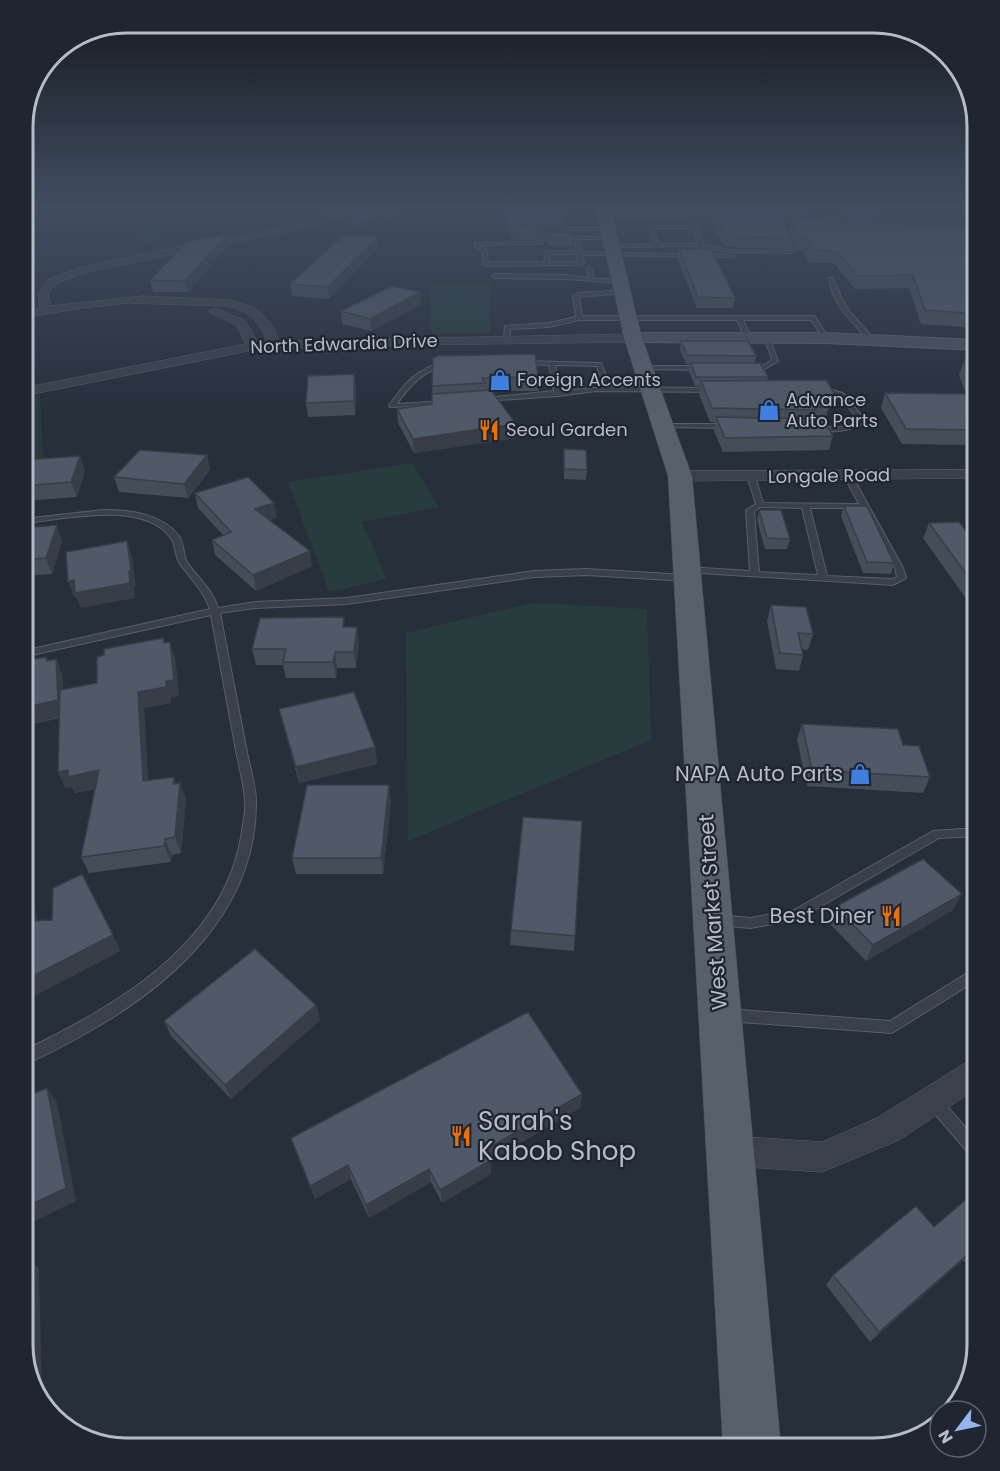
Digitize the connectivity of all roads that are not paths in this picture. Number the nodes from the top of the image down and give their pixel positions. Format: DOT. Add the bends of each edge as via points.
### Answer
graph roads {
  1 [pos="66,276"];
  2 [pos="495,276"];
  3 [pos="591,276"];
  4 [pos="619,276"];
  5 [pos="831,279"];
  6 [pos="592,280"];
  7 [pos="622,287"];
  8 [pos="198,303"];
  9 [pos="46,310"];
  10 [pos="33,313"];
  11 [pos="628,316"];
  12 [pos="579,318"];
  13 [pos="739,318"];
  14 [pos="748,338"];
  15 [pos="766,338"];
  16 [pos="826,338"];
  17 [pos="507,339"];
  18 [pos="871,339"];
  19 [pos="274,344"];
  20 [pos="967,344"];
  21 [pos="253,346"];
  22 [pos="518,363"];
  23 [pos="552,363"];
  24 [pos="449,364"];
  25 [pos="643,365"];
  26 [pos="714,368"];
  27 [pos="738,369"];
  28 [pos="817,388"];
  29 [pos="608,389"];
  30 [pos="33,390"];
  31 [pos="719,390"];
  32 [pos="558,394"];
  33 [pos="478,401"];
  34 [pos="456,402"];
  35 [pos="664,426"];
  36 [pos="731,426"];
  37 [pos="809,428"];
  38 [pos="967,474"];
  39 [pos="680,476"];
  40 [pos="751,476"];
  41 [pos="848,476"];
  42 [pos="759,505"];
  43 [pos="806,506"];
  44 [pos="865,506"];
  45 [pos="33,520"];
  46 [pos="687,574"];
  47 [pos="755,574"];
  48 [pos="823,578"];
  49 [pos="215,611"];
  50 [pos="33,652"];
  51 [pos="967,833"];
  52 [pos="713,920"];
  53 [pos="967,980"];
  54 [pos="721,1015"];
  55 [pos="33,1053"];
  56 [pos="967,1079"];
  57 [pos="933,1100"];
  58 [pos="967,1139"];
  59 [pos="731,1150"];
  60 [pos="751,1438"];
  1 -- 9 [label="street" via="53,281 43,294"];
  2 -- 6 [label="lane"];
  3 -- 6 [label="lane"];
  4 -- 7 [label="main road, West Market Street"];
  5 -- 18 [label="lane" via="836,297 852,321"];
  6 -- 7 [label="lane"];
  7 -- 11 [label="main road, West Market Street"];
  7 -- 12 [label="lane" via="576,296"];
  8 -- 9 [label="street" via="141,299"];
  8 -- 19 [label="street" via="223,302 253,312 266,323"];
  8 -- 21 [label="street" via="238,320"];
  9 -- 10 [label="street"];
  11 -- 12 [label="lane"];
  11 -- 13 [label="lane"];
  11 -- 25 [label="main road, West Market Street"];
  12 -- 17 [label="lane" via="549,326 507,327"];
  13 -- 14 [label="lane"];
  13 -- 16 [label="lane" via="813,318"];
  14 -- 15 [label="main road"];
  14 -- 25 [label="main road"];
  15 -- 16 [label="main road"];
  15 -- 27 [label="lane" via="775,361 761,369"];
  16 -- 18 [label="main road"];
  17 -- 19 [label="street, North Edwardia Drive"];
  17 -- 25 [label="street, North Edwardia Drive"];
  18 -- 20 [label="main road"];
  19 -- 21 [label="street, North Edwardia Drive"];
  21 -- 30 [label="street, North Edwardia Drive"];
  22 -- 23 [label="lane"];
  23 -- 29 [label="lane" via="599,364"];
  23 -- 32 [label="lane"];
  24 -- 34 [label="lane" via="437,364 406,386 392,406"];
  25 -- 26 [label="lane"];
  25 -- 29 [label="lane"];
  25 -- 31 [label="lane"];
  25 -- 35 [label="main road, West Market Street"];
  28 -- 37 [label="lane" via="842,394 863,421 857,426 833,430"];
  29 -- 32 [label="lane"];
  32 -- 33 [label="lane"];
  35 -- 36 [label="lane"];
  35 -- 39 [label="main road, West Market Street"];
  38 -- 41 [label="street, Longale Road"];
  39 -- 40 [label="street, Longale Road"];
  39 -- 46 [label="main road, West Market Street"];
  40 -- 41 [label="street, Longale Road"];
  40 -- 42 [label="lane"];
  41 -- 44 [label="lane"];
  42 -- 43 [label="lane"];
  42 -- 47 [label="lane" via="750,510"];
  43 -- 44 [label="lane"];
  43 -- 48 [label="lane"];
  44 -- 48 [label="lane" via="902,578 893,582"];
  45 -- 49 [label="lane" via="114,512 155,520 176,538 182,561 209,594"];
  46 -- 47 [label="lane"];
  46 -- 49 [label="lane" via="534,574 347,601 255,604"];
  46 -- 52 [label="main road, West Market Street"];
  47 -- 48 [label="lane"];
  49 -- 50 [label="lane"];
  49 -- 55 [label="lane" via="251,804 250,833 241,868 202,936 168,970 126,1002"];
  51 -- 52 [label="lane" via="937,834 797,915 750,923"];
  52 -- 54 [label="main road, West Market Street"];
  53 -- 54 [label="lane" via="892,1027"];
  54 -- 59 [label="main road, West Market Street"];
  56 -- 57 [label="street"];
  57 -- 58 [label="lane"];
  57 -- 59 [label="street" via="888,1129 822,1157"];
  59 -- 60 [label="main road, West Market Street"];
}
